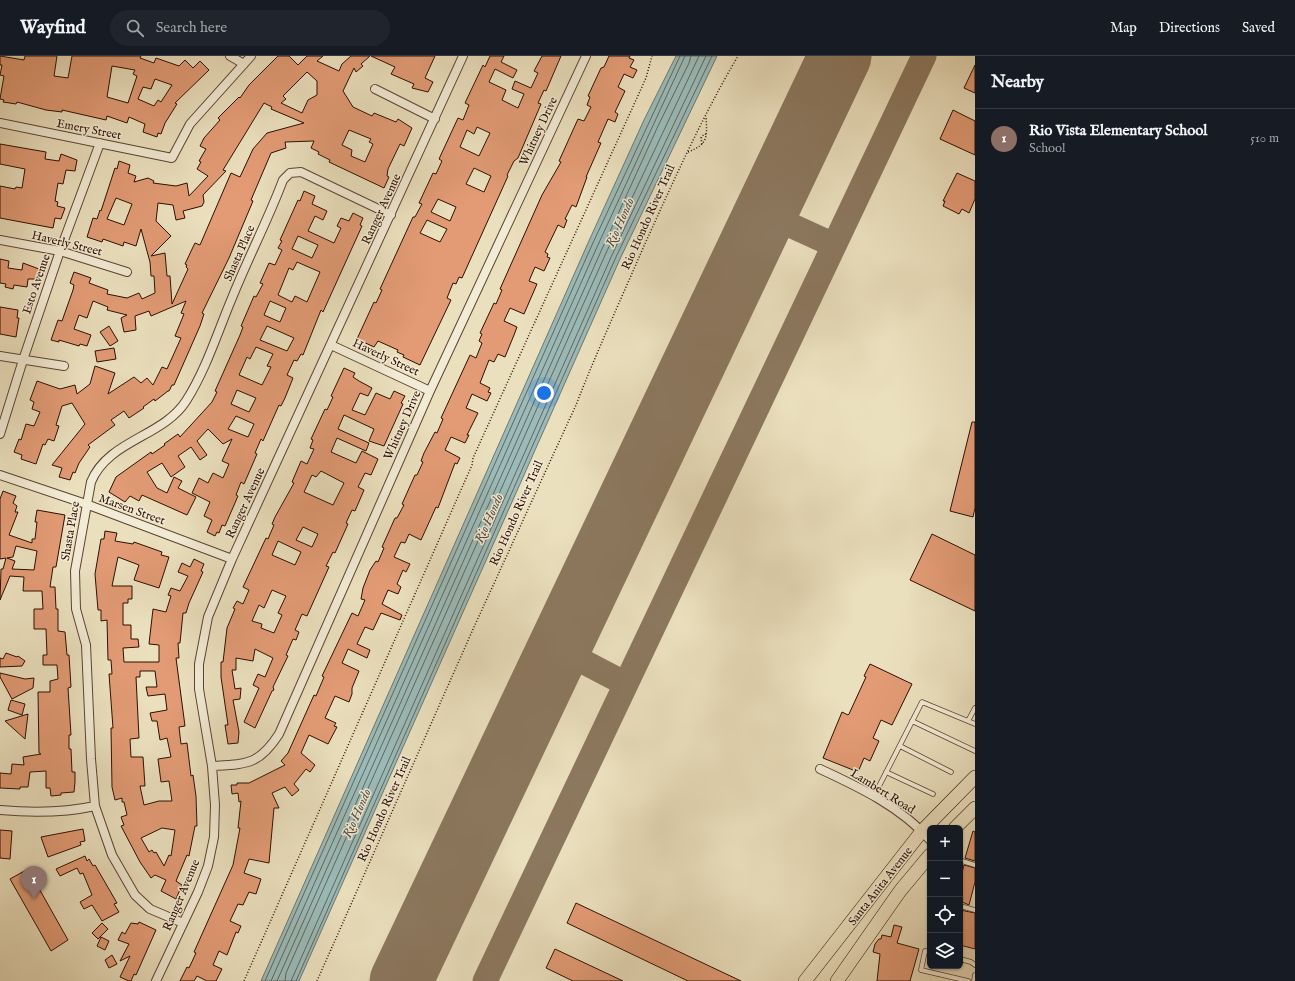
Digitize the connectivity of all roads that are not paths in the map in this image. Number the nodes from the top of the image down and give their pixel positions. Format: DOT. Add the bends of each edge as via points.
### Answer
graph roads {
  1 [pos="230,56"];
  2 [pos="251,56"];
  3 [pos="463,56"];
  4 [pos="586,56"];
  5 [pos="244,64"];
  6 [pos="375,89"];
  7 [pos="435,118"];
  8 [pos="0,123"];
  9 [pos="100,143"];
  10 [pos="391,216"];
  11 [pos="0,240"];
  12 [pos="60,251"];
  13 [pos="127,272"];
  14 [pos="331,344"];
  15 [pos="0,356"];
  16 [pos="23,360"];
  17 [pos="64,366"];
  18 [pos="430,391"];
  19 [pos="0,434"];
  20 [pos="0,475"];
  21 [pos="86,504"];
  22 [pos="232,559"];
  23 [pos="975,708"];
  24 [pos="912,721"];
  25 [pos="968,722"];
  26 [pos="975,724"];
  27 [pos="900,746"];
  28 [pos="975,751"];
  29 [pos="212,766"];
  30 [pos="820,769"];
  31 [pos="886,772"];
  32 [pos="951,772"];
  33 [pos="975,777"];
  34 [pos="933,794"];
  35 [pos="874,797"];
  36 [pos="95,806"];
  37 [pos="975,808"];
  38 [pos="0,810"];
  39 [pos="958,825"];
  40 [pos="926,835"];
  41 [pos="927,858"];
  42 [pos="963,861"];
  43 [pos="975,865"];
  44 [pos="963,907"];
  45 [pos="975,910"];
  46 [pos="183,923"];
  47 [pos="927,951"];
  48 [pos="963,960"];
  49 [pos="975,965"];
  50 [pos="975,975"];
  51 [pos="156,981"];
  52 [pos="805,981"];
  53 [pos="837,981"];
  54 [pos="968,981"];
  55 [pos="974,981"];
  1 -- 5 [label="street"];
  2 -- 5 [label="street"];
  3 -- 7 [label="street, Ranger Avenue"];
  4 -- 18 [label="street, Whitney Drive"];
  5 -- 9 [label="street, Emery Street" via="190,124 172,158"];
  6 -- 7 [label="street"];
  7 -- 10 [label="street, Ranger Avenue"];
  8 -- 9 [label="street, Emery Street"];
  9 -- 12 [label="street, Esto Avenue"];
  10 -- 14 [label="street, Ranger Avenue"];
  10 -- 21 [label="street, Shasta Place" via="306,174 290,173 283,180 213,347 186,401 169,419 113,453 96,469"];
  11 -- 12 [label="street, Haverly Street"];
  12 -- 13 [label="street, Haverly Street"];
  12 -- 16 [label="street, Esto Avenue"];
  14 -- 18 [label="street, Haverly Street"];
  14 -- 22 [label="street, Ranger Avenue"];
  15 -- 16 [label="street"];
  16 -- 17 [label="street"];
  16 -- 19 [label="street, Esto Avenue"];
  18 -- 29 [label="street, Whitney Drive" via="279,734 269,750 258,760"];
  20 -- 21 [label="street, Marsen Street"];
  21 -- 22 [label="street, Marsen Street"];
  21 -- 36 [label="street, Shasta Place" via="75,570 76,609 86,645"];
  22 -- 29 [label="street, Ranger Avenue" via="208,617 199,664 199,689"];
  23 -- 25 [label="lane"];
  24 -- 25 [label="lane" via="922,702"];
  24 -- 27 [label="lane"];
  24 -- 28 [label="lane"];
  25 -- 26 [label="lane"];
  27 -- 31 [label="lane"];
  27 -- 32 [label="lane"];
  29 -- 46 [label="street, Ranger Avenue" via="214,837 208,866"];
  30 -- 35 [label="street, Lambert Road"];
  31 -- 34 [label="lane"];
  31 -- 35 [label="lane"];
  33 -- 40 [label="main road, Santa Anita Avenue"];
  35 -- 40 [label="street, Lambert Road" via="902,814"];
  36 -- 38 [label="street" via="52,813"];
  36 -- 46 [label="street, Shasta Place" via="112,855 135,895 150,909"];
  37 -- 39 [label="main road"];
  40 -- 52 [label="main road, Santa Anita Avenue"];
  41 -- 53 [label="main road, Santa Anita Avenue" via="900,891"];
  42 -- 43 [label="lane"];
  44 -- 45 [label="lane"];
  46 -- 51 [label="street, Ranger Avenue"];
  47 -- 54 [label="lane" via="925,951 921,970"];
  48 -- 49 [label="lane"];
  50 -- 55 [label="lane"];
}
